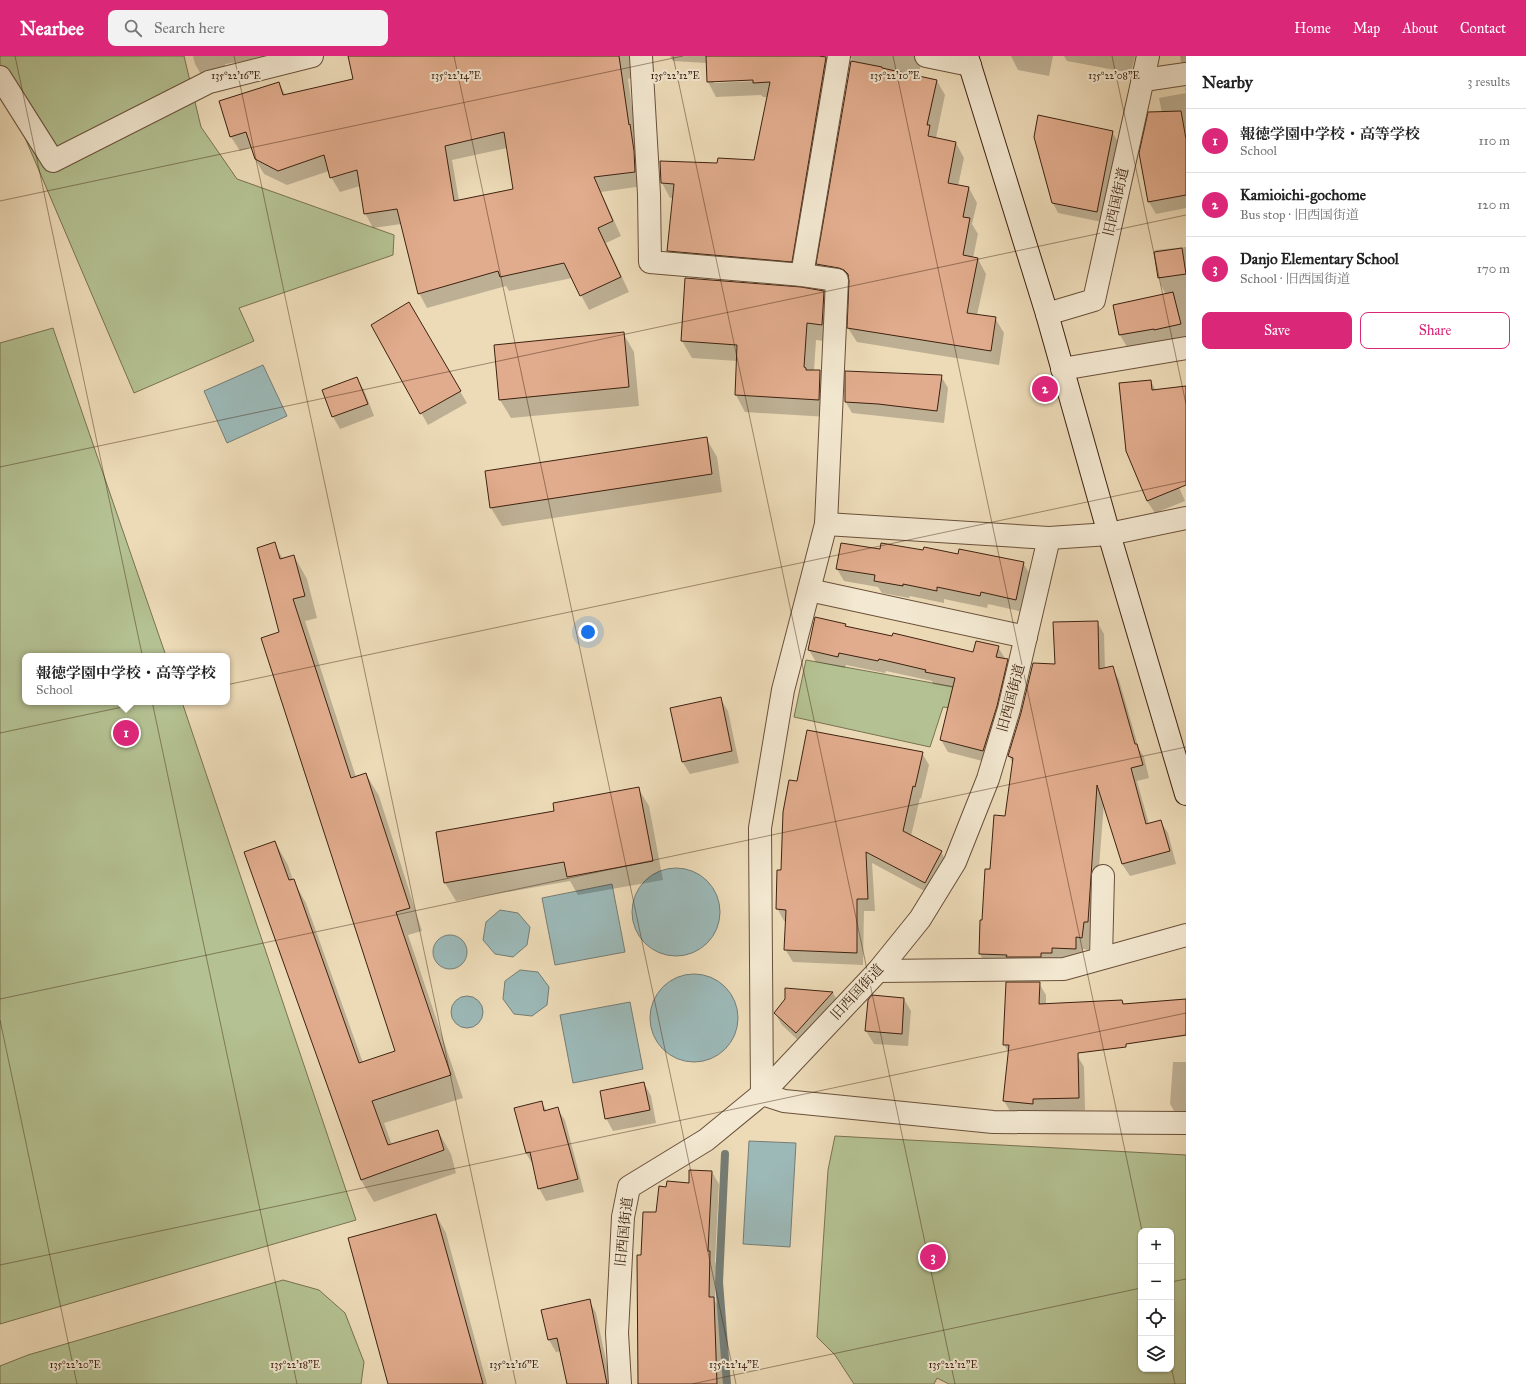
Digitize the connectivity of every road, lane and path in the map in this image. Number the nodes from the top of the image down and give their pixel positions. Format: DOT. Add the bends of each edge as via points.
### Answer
graph roads {
  1 [pos="312,56"];
  2 [pos="641,56"];
  3 [pos="839,56"];
  4 [pos="926,56"];
  5 [pos="1148,56"];
  6 [pos="969,60"];
  7 [pos="1186,74"];
  8 [pos="0,77"];
  9 [pos="1144,80"];
  10 [pos="802,275"];
  11 [pos="1047,314"];
  12 [pos="1186,348"];
  13 [pos="1062,369"];
  14 [pos="1186,518"];
  15 [pos="826,524"];
  16 [pos="1109,534"];
  17 [pos="1049,538"];
  18 [pos="809,590"];
  19 [pos="1026,637"];
  20 [pos="1186,794"];
  21 [pos="1103,876"];
  22 [pos="1186,935"];
  23 [pos="1101,958"];
  24 [pos="878,971"];
  25 [pos="762,1094"];
  26 [pos="1186,1123"];
  27 [pos="620,1384"];
  1 -- 8 [label="street" via="209,82 53,161"];
  2 -- 10 [label="street" via="650,262"];
  3 -- 10 [label="street"];
  4 -- 6 [label="street"];
  5 -- 9 [label="street, 旧西国街道"];
  6 -- 11 [label="street"];
  7 -- 9 [label="street"];
  9 -- 11 [label="street, 旧西国街道" via="1094,300"];
  10 -- 15 [label="street" via="837,280"];
  11 -- 13 [label="street"];
  12 -- 13 [label="street"];
  13 -- 16 [label="street"];
  14 -- 16 [label="street"];
  15 -- 17 [label="street"];
  15 -- 18 [label="street"];
  16 -- 17 [label="street"];
  16 -- 20 [label="street"];
  17 -- 19 [label="street, 旧西国街道"];
  18 -- 19 [label="street"];
  18 -- 25 [label="street" via="783,690 760,828"];
  19 -- 24 [label="street, 旧西国街道" via="1009,709 988,779 954,862 920,919"];
  21 -- 23 [label="street"];
  22 -- 23 [label="street"];
  23 -- 24 [label="street" via="1064,968"];
  24 -- 25 [label="street, 旧西国街道"];
  25 -- 26 [label="street" via="784,1101 993,1122"];
  25 -- 27 [label="street, 旧西国街道" via="706,1140 629,1188 623,1217 617,1333"];
}
